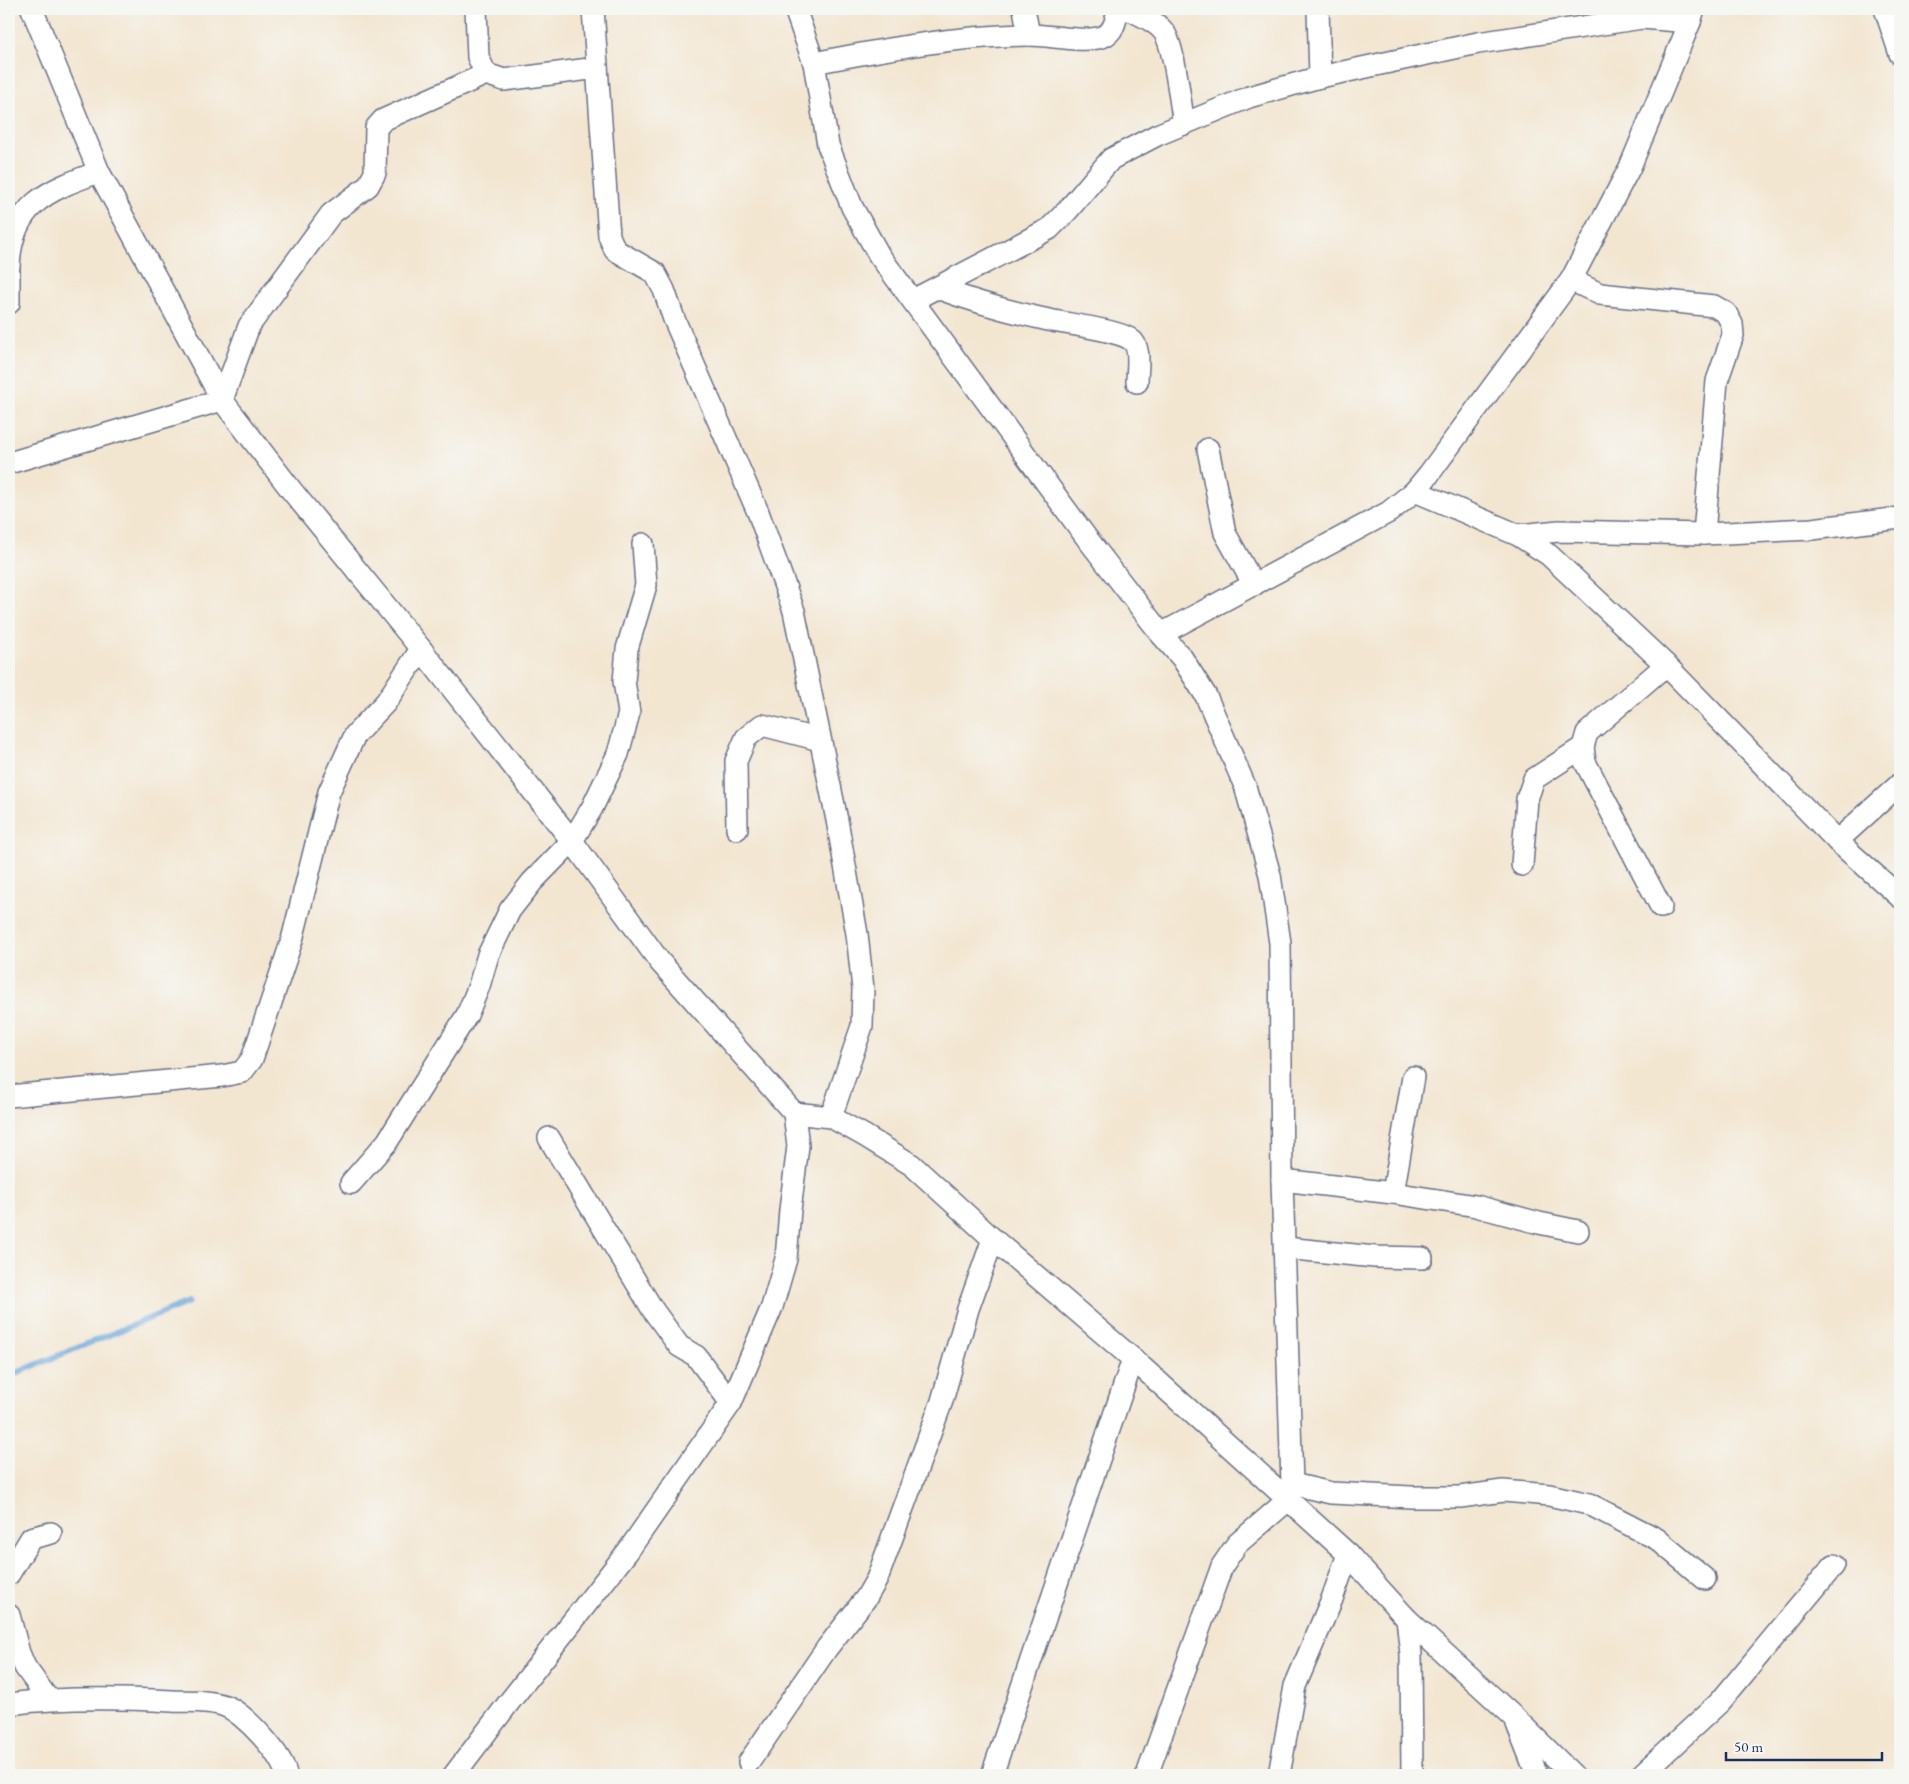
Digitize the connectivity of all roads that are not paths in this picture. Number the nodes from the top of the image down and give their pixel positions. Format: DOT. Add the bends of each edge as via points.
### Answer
graph roads {
  1 [pos="32,9"];
  2 [pos="476,9"];
  3 [pos="593,9"];
  4 [pos="795,9"];
  5 [pos="1024,9"];
  6 [pos="1118,9"];
  7 [pos="1128,9"];
  8 [pos="1318,9"];
  9 [pos="1885,9"];
  10 [pos="1692,15"];
  11 [pos="1030,35"];
  12 [pos="1900,54"];
  13 [pos="814,63"];
  14 [pos="597,68"];
  15 [pos="486,74"];
  16 [pos="1320,77"];
  17 [pos="1184,124"];
  18 [pos="99,172"];
  19 [pos="9,267"];
  20 [pos="9,272"];
  21 [pos="1571,280"];
  22 [pos="937,288"];
  23 [pos="913,300"];
  24 [pos="9,303"];
  25 [pos="1137,382"];
  26 [pos="222,400"];
  27 [pos="1208,449"];
  28 [pos="9,463"];
  29 [pos="1415,491"];
  30 [pos="1900,518"];
  31 [pos="1704,534"];
  32 [pos="1518,535"];
  33 [pos="643,544"];
  34 [pos="1254,585"];
  35 [pos="1161,634"];
  36 [pos="421,650"];
  37 [pos="1666,665"];
  38 [pos="820,740"];
  39 [pos="1582,747"];
  40 [pos="1900,784"];
  41 [pos="737,829"];
  42 [pos="572,841"];
  43 [pos="1837,841"];
  44 [pos="1522,866"];
  45 [pos="1900,897"];
  46 [pos="1661,907"];
  47 [pos="1413,1077"];
  48 [pos="9,1096"];
  49 [pos="794,1112"];
  50 [pos="831,1117"];
  51 [pos="549,1138"];
  52 [pos="1282,1180"];
  53 [pos="352,1183"];
  54 [pos="1393,1193"];
  55 [pos="1578,1231"];
  56 [pos="993,1239"];
  57 [pos="1285,1248"];
  58 [pos="1422,1258"];
  59 [pos="1133,1359"];
  60 [pos="730,1403"];
  61 [pos="1290,1492"];
  62 [pos="52,1533"];
  63 [pos="1348,1554"];
  64 [pos="1834,1564"];
  65 [pos="9,1574"];
  66 [pos="1706,1579"];
  67 [pos="9,1615"];
  68 [pos="1407,1619"];
  69 [pos="48,1699"];
  70 [pos="9,1704"];
  71 [pos="1514,1717"];
  72 [pos="749,1762"];
  73 [pos="286,1775"];
  74 [pos="454,1775"];
  75 [pos="992,1775"];
  76 [pos="1147,1775"];
  77 [pos="1279,1775"];
  78 [pos="1412,1775"];
  79 [pos="1537,1775"];
  80 [pos="1573,1775"];
  81 [pos="1641,1775"];
  1 -- 18 [label="street"];
  2 -- 15 [label="street" via="478,57"];
  3 -- 14 [label="street"];
  4 -- 13 [label="street"];
  5 -- 11 [label="street"];
  6 -- 11 [label="street" via="1115,24 1102,36"];
  7 -- 17 [label="street" via="1164,32 1171,50"];
  8 -- 16 [label="street"];
  9 -- 12 [label="street"];
  10 -- 16 [label="street" via="1642,18 1478,44"];
  10 -- 21 [label="street" via="1630,167"];
  11 -- 13 [label="street" via="928,42"];
  13 -- 23 [label="street" via="828,145 852,207 880,255"];
  14 -- 15 [label="street" via="504,80"];
  14 -- 38 [label="street" via="609,236 615,250 655,273 758,512 794,611"];
  15 -- 26 [label="street" via="383,120 376,128 375,173 368,186 330,214 249,326"];
  16 -- 17 [label="street" via="1249,97"];
  17 -- 22 [label="street" via="1111,158 1049,229"];
  18 -- 19 [label="street" via="65,184 43,196 27,210 16,228 9,250"];
  18 -- 26 [label="street"];
  20 -- 24 [label="street"];
  21 -- 29 [label="street"];
  21 -- 31 [label="street" via="1600,294 1714,306 1726,312 1733,335 1717,381"];
  22 -- 23 [label="street"];
  22 -- 25 [label="street" via="973,302 1130,339 1137,348"];
  23 -- 35 [label="street" via="1086,538"];
  26 -- 28 [label="street"];
  26 -- 36 [label="street"];
  27 -- 34 [label="street" via="1225,533"];
  29 -- 32 [label="street"];
  29 -- 34 [label="street" via="1389,512"];
  30 -- 31 [label="street" via="1812,529"];
  31 -- 32 [label="street" via="1559,531"];
  32 -- 37 [label="street" via="1549,555"];
  33 -- 42 [label="street" via="646,585 627,650 624,681 629,713 618,754"];
  34 -- 35 [label="street"];
  35 -- 52 [label="street" via="1182,658 1206,696 1244,786 1270,875 1280,943"];
  36 -- 42 [label="street"];
  36 -- 48 [label="street" via="386,702 354,735 329,792 292,940 252,1059 242,1072"];
  37 -- 39 [label="street" via="1587,733"];
  37 -- 43 [label="street"];
  38 -- 41 [label="street" via="762,725 746,738 736,761"];
  38 -- 50 [label="street" via="857,934 863,989 862,1026"];
  39 -- 44 [label="street" via="1534,779 1527,799"];
  39 -- 46 [label="street" via="1585,762"];
  40 -- 43 [label="street"];
  42 -- 49 [label="street" via="660,962"];
  42 -- 53 [label="street" via="510,910 488,955 466,1015 387,1142"];
  43 -- 45 [label="street"];
  47 -- 54 [label="street"];
  49 -- 50 [label="street"];
  49 -- 60 [label="street" via="798,1146 786,1259 772,1307"];
  50 -- 56 [label="street" via="912,1165"];
  51 -- 60 [label="street" via="653,1310 679,1346 696,1356"];
  52 -- 54 [label="street"];
  52 -- 57 [label="street"];
  54 -- 55 [label="street" via="1476,1206"];
  56 -- 59 [label="street"];
  56 -- 72 [label="street" via="968,1309 942,1401 878,1579"];
  57 -- 58 [label="street"];
  57 -- 61 [label="street"];
  59 -- 61 [label="street"];
  59 -- 75 [label="street"];
  60 -- 74 [label="street" via="628,1551"];
  61 -- 63 [label="street"];
  61 -- 66 [label="street" via="1411,1497 1460,1497 1503,1491 1549,1495 1589,1504 1657,1539"];
  61 -- 76 [label="street" via="1237,1544 1222,1566"];
  62 -- 65 [label="street" via="31,1538"];
  63 -- 68 [label="street"];
  63 -- 77 [label="street" via="1295,1686"];
  64 -- 81 [label="street" via="1720,1702"];
  67 -- 69 [label="street" via="25,1667"];
  68 -- 71 [label="street"];
  68 -- 78 [label="street" via="1411,1654"];
  69 -- 70 [label="street"];
  69 -- 73 [label="street" via="205,1702 226,1706 264,1738 285,1768"];
  71 -- 79 [label="street"];
  71 -- 80 [label="street"];
}
